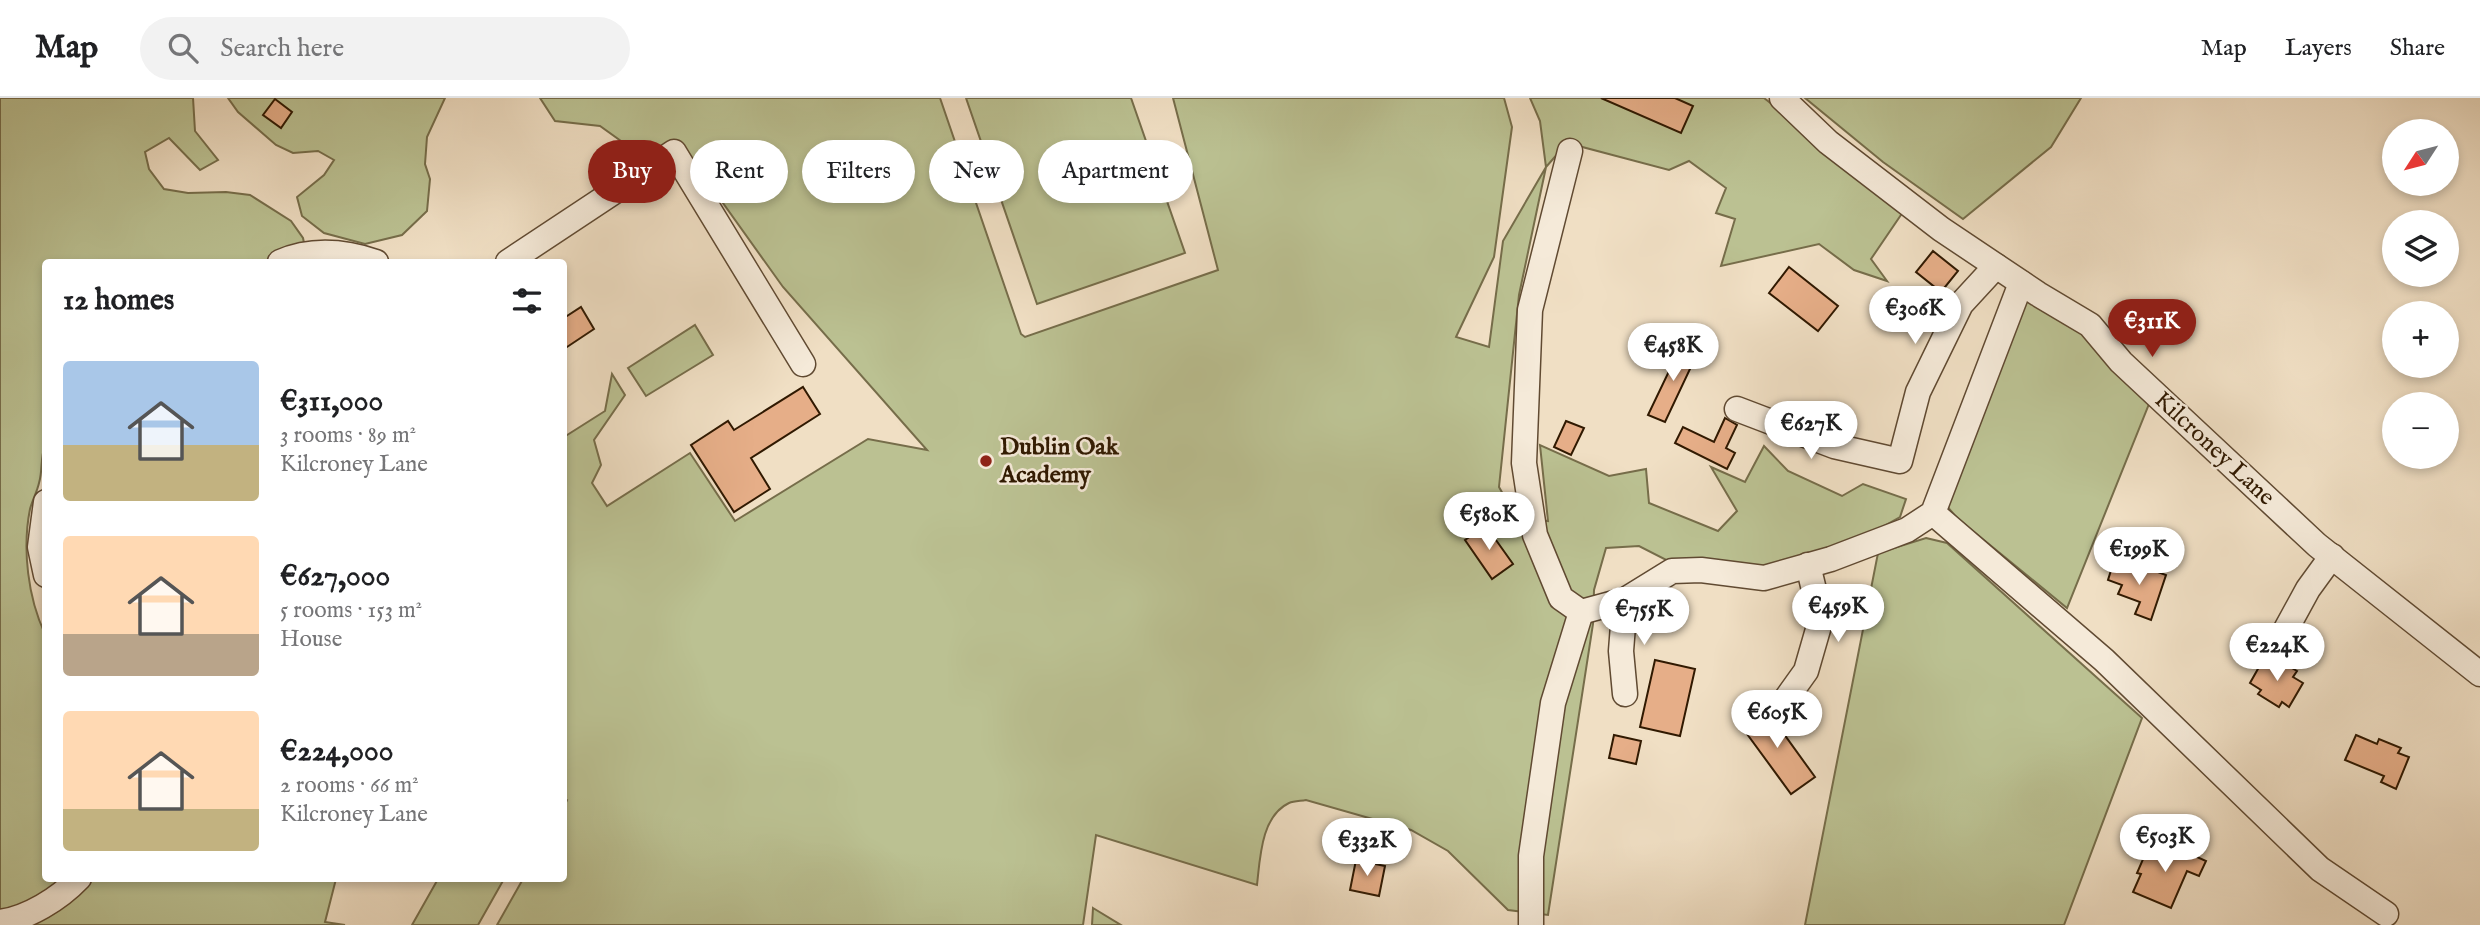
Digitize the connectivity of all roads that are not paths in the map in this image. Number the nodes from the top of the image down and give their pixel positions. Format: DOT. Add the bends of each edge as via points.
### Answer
graph roads {
  1 [pos="1782,98"];
  2 [pos="1570,151"];
  3 [pos="287,259"];
  4 [pos="364,259"];
  5 [pos="513,259"];
  6 [pos="1996,266"];
  7 [pos="2021,282"];
  8 [pos="803,364"];
  9 [pos="1737,409"];
  10 [pos="1933,513"];
  11 [pos="42,532"];
  12 [pos="42,556"];
  13 [pos="2332,556"];
  14 [pos="1808,565"];
  15 [pos="1625,600"];
  16 [pos="1581,612"];
  17 [pos="2284,632"];
  18 [pos="2480,674"];
  19 [pos="1625,694"];
  20 [pos="1781,705"];
  21 [pos="74,882"];
  22 [pos="2386,914"];
  23 [pos="0,922"];
  24 [pos="1531,925"];
  1 -- 6 [label="street, Kilcroney Lane" via="1828,142"];
  2 -- 16 [label="street" via="1530,310 1524,463 1535,535 1562,597"];
  3 -- 4 [label="street" via="336,252"];
  5 -- 8 [label="street" via="674,152"];
  6 -- 7 [label="street, Kilcroney Lane"];
  6 -- 9 [label="street" via="1961,304 1918,392 1900,461 1834,446"];
  7 -- 10 [label="street"];
  7 -- 13 [label="street, Kilcroney Lane" via="2090,324 2121,362"];
  10 -- 14 [label="street" via="1907,530"];
  10 -- 22 [label="street" via="2104,660 2320,869"];
  11 -- 12 [label="street"];
  13 -- 17 [label="street"];
  13 -- 18 [label="street, Kilcroney Lane"];
  14 -- 15 [label="street" via="1764,578 1672,571"];
  14 -- 20 [label="street" via="1821,619 1806,671"];
  15 -- 16 [label="street"];
  15 -- 19 [label="street" via="1621,651"];
  16 -- 24 [label="street" via="1553,703 1531,856"];
  21 -- 23 [label="street" via="29,913"];
}
